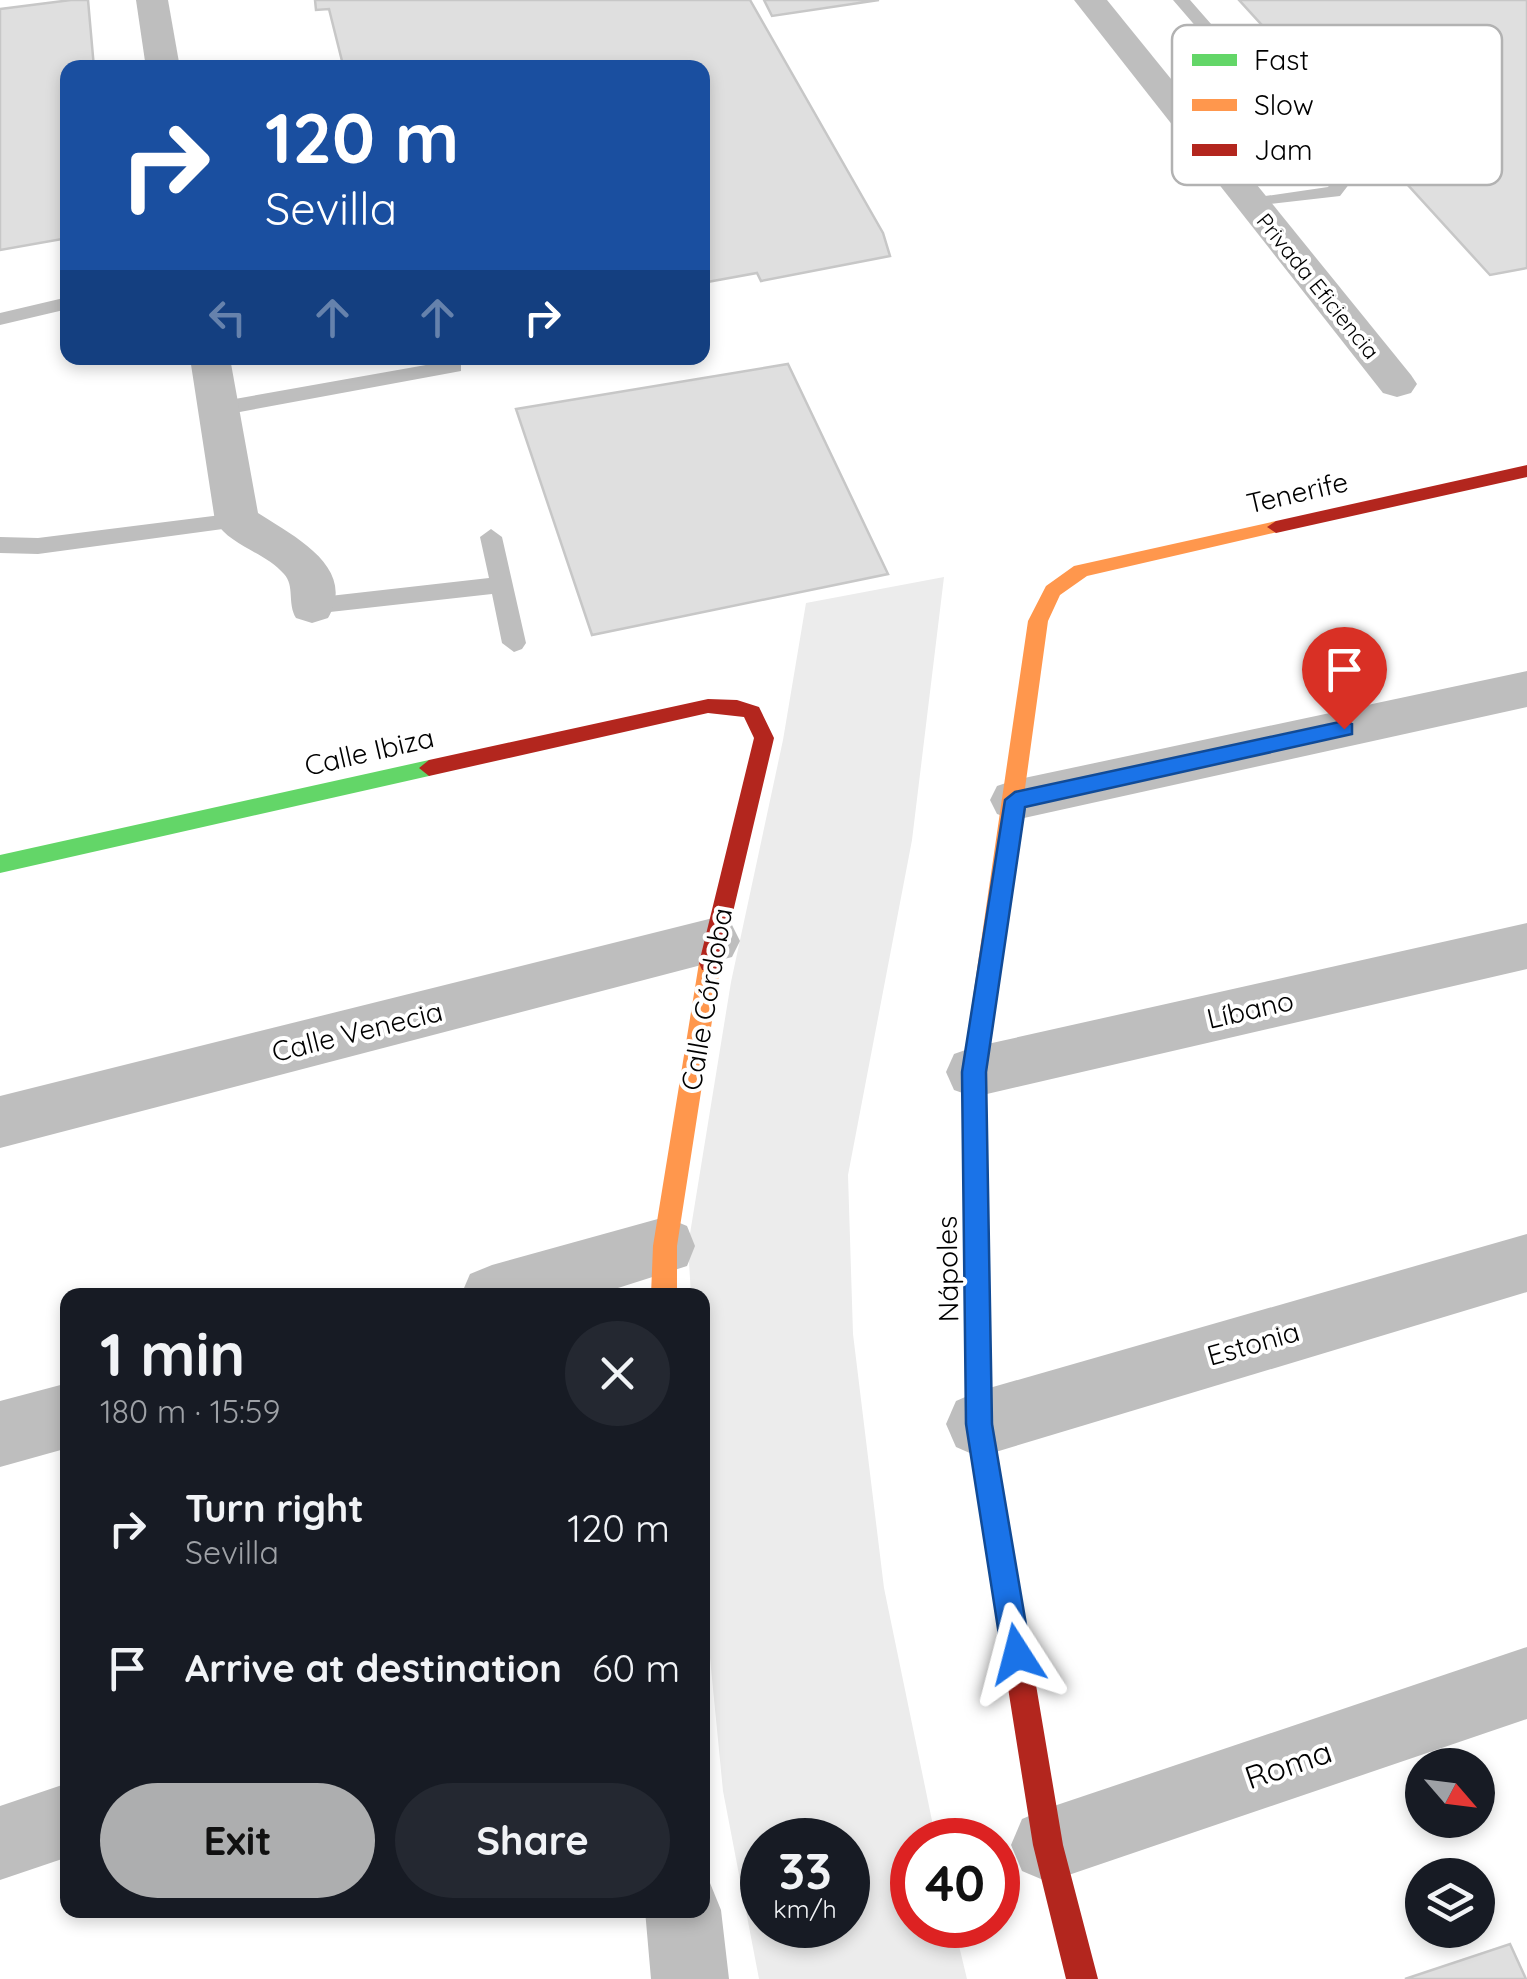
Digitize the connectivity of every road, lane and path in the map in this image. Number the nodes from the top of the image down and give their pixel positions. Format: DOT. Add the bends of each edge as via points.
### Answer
graph roads {
  1 [pos="152,0"];
  2 [pos="1090,0"];
  3 [pos="1181,0"];
  4 [pos="1203,25"];
  5 [pos="162,60"];
  6 [pos="1172,103"];
  7 [pos="1238,185"];
  8 [pos="1339,185"];
  9 [pos="1252,203"];
  10 [pos="60,305"];
  11 [pos="0,318"];
  12 [pos="211,365"];
  13 [pos="360,365"];
  14 [pos="454,366"];
  15 [pos="366,382"];
  16 [pos="1397,384"];
  17 [pos="218,409"];
  18 [pos="1527,471"];
  19 [pos="237,521"];
  20 [pos="491,538"];
  21 [pos="0,544"];
  22 [pos="1080,572"];
  23 [pos="500,584"];
  24 [pos="312,606"];
  25 [pos="514,642"];
  26 [pos="1527,689"];
  27 [pos="752,711"];
  28 [pos="1015,800"];
  29 [pos="0,864"];
  30 [pos="713,941"];
  31 [pos="1527,946"];
  32 [pos="974,1072"];
  33 [pos="0,1122"];
  34 [pos="1527,1263"];
  35 [pos="665,1270"];
  36 [pos="540,1288"];
  37 [pos="60,1417"];
  38 [pos="979,1424"];
  39 [pos="0,1434"];
  40 [pos="1527,1683"];
  41 [pos="60,1823"];
  42 [pos="0,1842"];
  43 [pos="1048,1845"];
  44 [pos="684,1918"];
  45 [pos="690,1979"];
  46 [pos="1082,1979"];
  1 -- 5 [label="street"];
  2 -- 6 [label="street, Privada Eficiencia"];
  3 -- 4 [label="lane"];
  7 -- 9 [label="street, Privada Eficiencia"];
  8 -- 9 [label="lane" via="1334,192"];
  9 -- 16 [label="street, Privada Eficiencia"];
  10 -- 11 [label="lane"];
  12 -- 17 [label="street"];
  13 -- 15 [label="lane"];
  14 -- 15 [label="lane"];
  15 -- 17 [label="lane"];
  17 -- 19 [label="street"];
  18 -- 22 [label="street, Tenerife"];
  19 -- 21 [label="lane" via="38,546"];
  19 -- 24 [label="street" via="298,560 313,581"];
  20 -- 23 [label="lane"];
  22 -- 28 [label="street, Nápoles" via="1053,591 1038,622"];
  23 -- 24 [label="lane"];
  23 -- 25 [label="lane"];
  26 -- 28 [label="street"];
  27 -- 29 [label="street, Calle Ibiza" via="708,706"];
  27 -- 30 [label="street, Calle Córdoba" via="764,738"];
  28 -- 32 [label="street, Nápoles"];
  30 -- 33 [label="street, Calle Venecia"];
  30 -- 35 [label="street, Calle Córdoba"];
  31 -- 32 [label="street, Líbano"];
  32 -- 38 [label="street, Nápoles"];
  34 -- 38 [label="street, Estonia"];
  35 -- 36 [label="street"];
  37 -- 39 [label="street"];
  38 -- 43 [label="street, Nápoles"];
  40 -- 43 [label="street, Roma"];
  41 -- 42 [label="street"];
  43 -- 46 [label="street, Nápoles"];
  44 -- 45 [label="street"];
}
